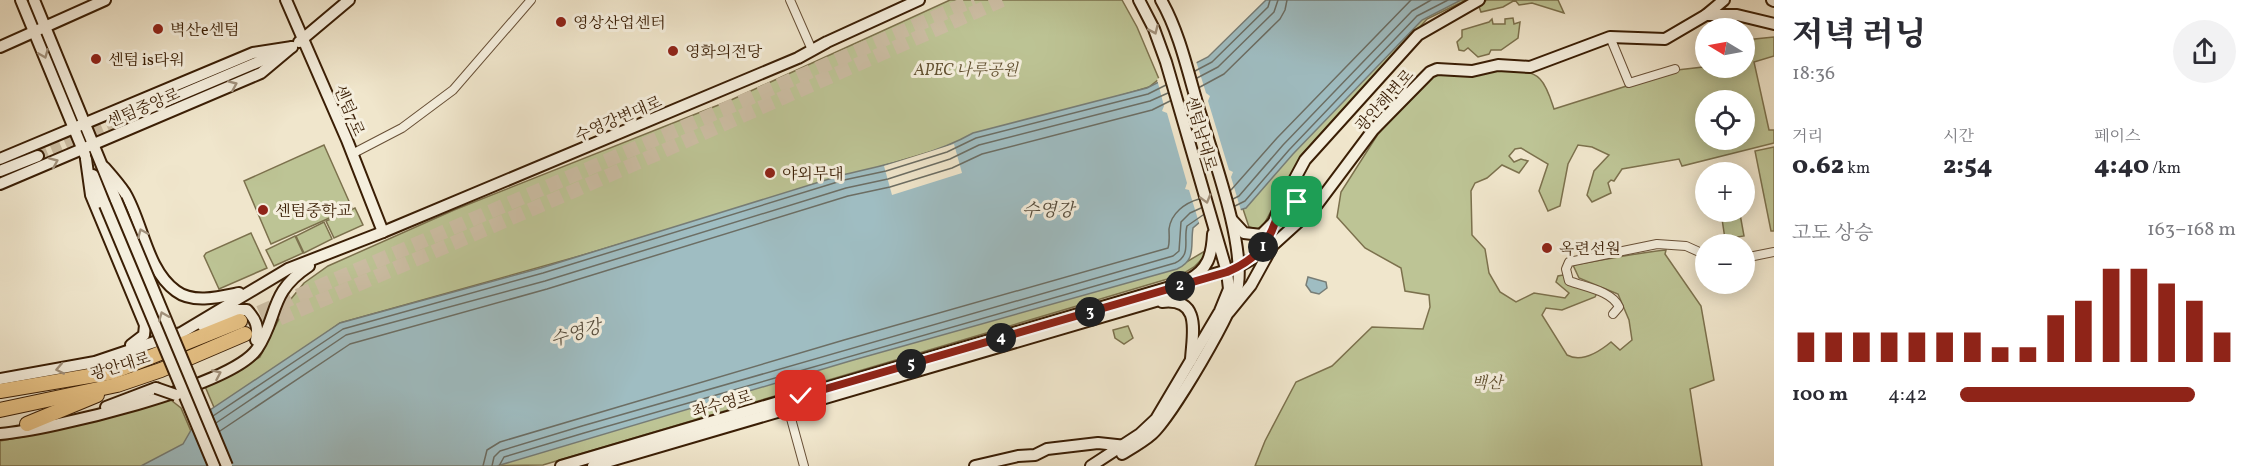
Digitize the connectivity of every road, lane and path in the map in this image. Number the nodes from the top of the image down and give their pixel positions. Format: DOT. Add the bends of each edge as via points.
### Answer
graph roads {
  1 [pos="21,0"];
  2 [pos="34,0"];
  3 [pos="105,0"];
  4 [pos="286,0"];
  5 [pos="349,0"];
  6 [pos="531,0"];
  7 [pos="790,0"];
  8 [pos="919,0"];
  9 [pos="1139,0"];
  10 [pos="1161,0"];
  11 [pos="1171,0"];
  12 [pos="1479,0"];
  13 [pos="1724,0"];
  14 [pos="1706,15"];
  15 [pos="1774,24"];
  16 [pos="1173,25"];
  17 [pos="45,27"];
  18 [pos="34,32"];
  19 [pos="1610,38"];
  20 [pos="303,40"];
  21 [pos="0,47"];
  22 [pos="292,47"];
  23 [pos="812,50"];
  24 [pos="1675,69"];
  25 [pos="131,116"];
  26 [pos="85,122"];
  27 [pos="74,127"];
  28 [pos="94,144"];
  29 [pos="85,154"];
  30 [pos="352,154"];
  31 [pos="38,156"];
  32 [pos="0,159"];
  33 [pos="104,167"];
  34 [pos="1298,169"];
  35 [pos="0,171"];
  36 [pos="0,184"];
  37 [pos="1316,206"];
  38 [pos="1231,219"];
  39 [pos="1279,220"];
  40 [pos="1214,224"];
  41 [pos="383,232"];
  42 [pos="1273,245"];
  43 [pos="1695,250"];
  44 [pos="1774,252"];
  45 [pos="325,255"];
  46 [pos="1755,256"];
  47 [pos="1233,273"];
  48 [pos="1174,287"];
  49 [pos="248,291"];
  50 [pos="1153,302"];
  51 [pos="1229,312"];
  52 [pos="1613,314"];
  53 [pos="181,333"];
  54 [pos="245,361"];
  55 [pos="95,362"];
  56 [pos="1190,362"];
  57 [pos="0,379"];
  58 [pos="117,385"];
  59 [pos="0,391"];
  60 [pos="787,405"];
  61 [pos="0,410"];
  62 [pos="191,415"];
  63 [pos="27,424"];
  64 [pos="0,428"];
  65 [pos="0,434"];
  66 [pos="1128,447"];
  67 [pos="214,466"];
  68 [pos="227,466"];
  69 [pos="561,466"];
  70 [pos="593,466"];
  71 [pos="804,466"];
  72 [pos="975,466"];
  73 [pos="1091,466"];
  74 [pos="1102,466"];
  1 -- 18 [label="main road"];
  2 -- 17 [label="main road"];
  3 -- 17 [label="main road"];
  4 -- 20 [label="main road, 센텀7로"];
  5 -- 20 [label="main road, 센텀중앙로"];
  6 -- 30 [label="street" via="453,90 402,128"];
  7 -- 23 [label="street"];
  8 -- 23 [label="main road, 수영강변대로"];
  9 -- 40 [label="main road, 센텀남대로, one-way" via="1166,62"];
  10 -- 16 [label="main road, 센텀남대로"];
  11 -- 16 [label="main road"];
  12 -- 34 [label="main road" via="1418,35"];
  13 -- 14 [label="main road, 광안해변로"];
  14 -- 15 [label="main road" via="1737,15"];
  14 -- 19 [label="main road, 광안해변로" via="1665,39"];
  16 -- 38 [label="main road, 센텀남대로"];
  17 -- 18 [label="main road"];
  17 -- 26 [label="main road"];
  18 -- 21 [label="main road"];
  18 -- 27 [label="main road, one-way"];
  19 -- 24 [label="street" via="1629,83"];
  19 -- 37 [label="main road, 광안해변로" via="1530,67 1498,65 1472,71 1430,72 1373,130"];
  20 -- 22 [label="main road, 센텀중앙로"];
  20 -- 30 [label="main road, 센텀7로"];
  22 -- 25 [label="main road, 센텀중앙로"];
  22 -- 26 [label="main road, 센텀중앙로" via="254,53"];
  28 -- 22 [label="main road, 센텀중앙로, one-way" via="261,73"];
  23 -- 41 [label="main road, 수영강변대로"];
  26 -- 27 [label="main road, 센텀중앙로"];
  26 -- 28 [label="main road"];
  27 -- 29 [label="main road"];
  27 -- 32 [label="main road, 센텀중앙로"];
  28 -- 29 [label="main road, 센텀중앙로"];
  28 -- 33 [label="main road"];
  36 -- 29 [label="main road, 센텀중앙로, one-way"];
  29 -- 55 [label="main road" via="92,195 146,325 139,341"];
  29 -- 62 [label="main road, bridge"];
  30 -- 41 [label="main road, 센텀7로"];
  31 -- 35 [label="main road"];
  49 -- 33 [label="main road, one-way" via="217,298 195,298 176,292 158,270 125,193"];
  68 -- 33 [label="main road, one-way, bridge"];
  34 -- 37 [label="main road" via="1294,189 1297,202 1302,207"];
  34 -- 39 [label="main road"];
  37 -- 39 [label="main road"];
  37 -- 42 [label="main road, 광안해변로"];
  38 -- 39 [label="main road" via="1237,228 1252,235 1260,235"];
  38 -- 47 [label="main road, 센텀남대로"];
  39 -- 42 [label="main road"];
  39 -- 47 [label="main road" via="1262,249"];
  40 -- 47 [label="main road, 센텀남대로"];
  40 -- 48 [label="main road" via="1213,245 1205,269"];
  41 -- 45 [label="main road, 수영강변대로"];
  42 -- 47 [label="main road, 광안해변로" via="1260,261"];
  42 -- 51 [label="main road" via="1251,285"];
  43 -- 52 [label="street" via="1657,244 1569,262 1569,281 1604,293 1617,302 1619,307"];
  44 -- 46 [label="street"];
  45 -- 49 [label="main road, 수영강변대로"];
  45 -- 54 [label="main road, 수영강변대로" via="286,286 257,349"];
  47 -- 48 [label="main road, 좌수영로"];
  47 -- 50 [label="main road, 좌수영로"];
  47 -- 51 [label="main road" via="1238,285"];
  47 -- 56 [label="main road" via="1225,302"];
  48 -- 60 [label="main road, 좌수영로"];
  49 -- 53 [label="main road"];
  50 -- 56 [label="main road" via="1172,301 1189,311 1194,322"];
  50 -- 60 [label="main road, 좌수영로"];
  51 -- 66 [label="main road" via="1167,416 1152,435"];
  53 -- 54 [label="main road" via="237,310 247,310 258,331"];
  53 -- 55 [label="main road"];
  65 -- 54 [label="main road, one-way" via="152,400"];
  55 -- 57 [label="main road, one-way"];
  56 -- 66 [label="main road" via="1156,419"];
  58 -- 59 [label="highway, 광안대로" via="161,370 242,328 112,372"];
  58 -- 61 [label="highway, 광안대로"];
  58 -- 63 [label="highway"];
  60 -- 69 [label="main road, 좌수영로"];
  60 -- 70 [label="main road, 좌수영로"];
  60 -- 71 [label="street"];
  62 -- 63 [label="main road, bridge" via="176,395 156,388 72,417"];
  62 -- 67 [label="main road, bridge"];
  63 -- 64 [label="main road"];
  66 -- 72 [label="main road" via="1098,443 1047,449 1035,455"];
  66 -- 73 [label="main road"];
  66 -- 74 [label="main road"];
}
